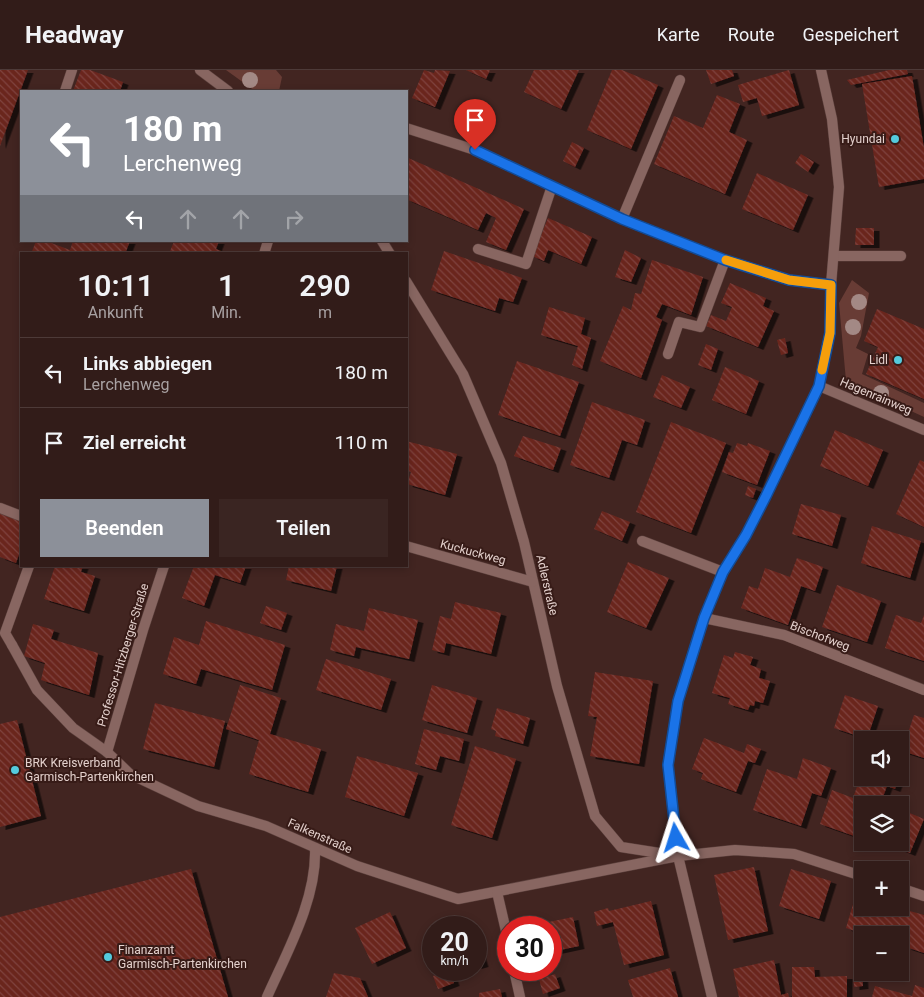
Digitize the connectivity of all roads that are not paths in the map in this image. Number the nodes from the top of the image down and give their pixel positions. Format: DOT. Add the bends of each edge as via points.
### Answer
graph roads {
  1 [pos="72,70"];
  2 [pos="200,70"];
  3 [pos="821,70"];
  4 [pos="680,80"];
  5 [pos="65,90"];
  6 [pos="227,90"];
  7 [pos="408,129"];
  8 [pos="552,186"];
  9 [pos="622,219"];
  10 [pos="478,249"];
  11 [pos="834,256"];
  12 [pos="900,256"];
  13 [pos="725,260"];
  14 [pos="408,284"];
  15 [pos="831,285"];
  16 [pos="668,354"];
  17 [pos="819,386"];
  18 [pos="924,430"];
  19 [pos="0,508"];
  20 [pos="20,516"];
  21 [pos="642,541"];
  22 [pos="408,547"];
  23 [pos="29,567"];
  24 [pos="164,567"];
  25 [pos="723,572"];
  26 [pos="533,582"];
  27 [pos="704,618"];
  28 [pos="924,690"];
  29 [pos="107,752"];
  30 [pos="315,848"];
  31 [pos="678,856"];
  32 [pos="854,873"];
  33 [pos="909,891"];
  34 [pos="497,892"];
  35 [pos="924,896"];
  36 [pos="503,916"];
  37 [pos="516,981"];
  38 [pos="266,997"];
  39 [pos="520,997"];
  40 [pos="712,997"];
  1 -- 5 [label="street"];
  2 -- 6 [label="street"];
  3 -- 11 [label="street" via="832,119 839,187"];
  4 -- 9 [label="street"];
  7 -- 8 [label="street" via="475,150"];
  8 -- 9 [label="street"];
  8 -- 10 [label="street" via="526,264"];
  9 -- 13 [label="street"];
  11 -- 12 [label="street"];
  11 -- 15 [label="street"];
  13 -- 15 [label="street" via="789,280"];
  13 -- 16 [label="street" via="700,327 679,322"];
  14 -- 26 [label="street, Adlerstraße" via="463,374 502,463"];
  15 -- 17 [label="street" via="830,333"];
  17 -- 18 [label="street, Hagenrainweg"];
  17 -- 25 [label="street" via="746,535"];
  19 -- 20 [label="street"];
  21 -- 25 [label="street"];
  22 -- 26 [label="street, Kuckuckweg"];
  23 -- 29 [label="street, Falkenstraße" via="5,633 37,690 73,728"];
  24 -- 29 [label="street, Professor-Hitzberger-Straße"];
  25 -- 27 [label="street"];
  26 -- 31 [label="street, Adlerstraße" via="557,686 595,816 621,847"];
  27 -- 28 [label="street, Bischofweg" via="784,635"];
  27 -- 31 [label="street" via="678,701 668,765"];
  29 -- 30 [label="street, Falkenstraße" via="130,774 167,792 198,806 266,826"];
  30 -- 34 [label="street, Falkenstraße" via="357,866 458,899"];
  30 -- 38 [label="street" via="316,866 301,920"];
  31 -- 32 [label="street" via="735,850 794,854"];
  31 -- 34 [label="street, Falkenstraße"];
  31 -- 40 [label="street"];
  33 -- 35 [label="street"];
  34 -- 36 [label="street"];
  37 -- 39 [label="street"];
}
